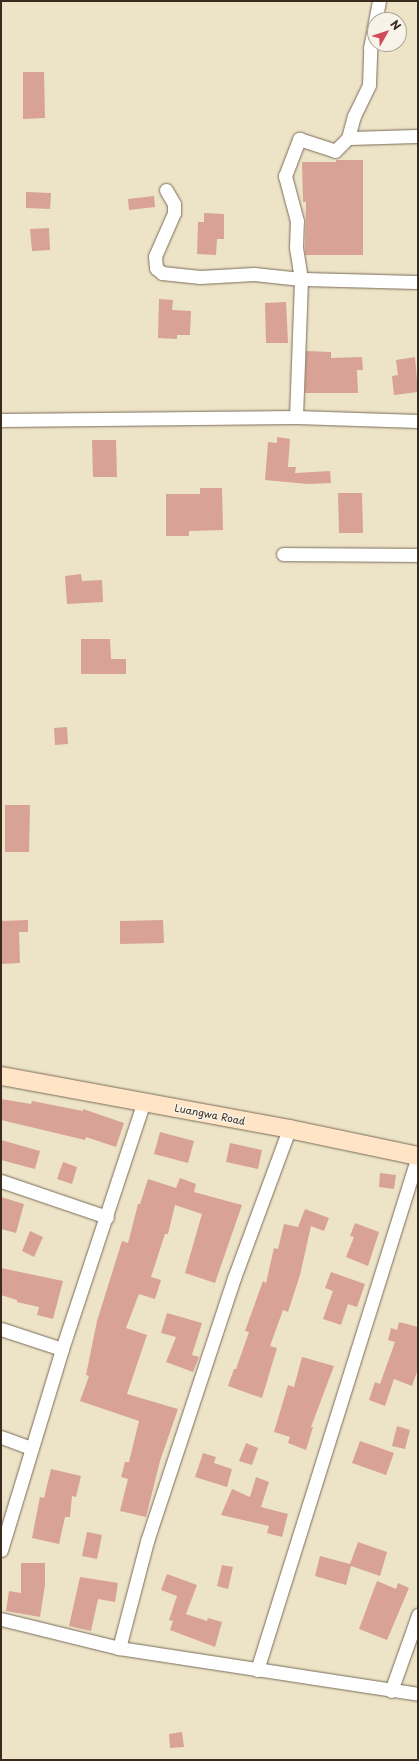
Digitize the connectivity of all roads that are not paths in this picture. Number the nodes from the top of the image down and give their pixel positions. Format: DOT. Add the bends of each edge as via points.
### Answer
graph roads {
  1 [pos="379,1"];
  2 [pos="418,136"];
  3 [pos="348,138"];
  4 [pos="166,190"];
  5 [pos="301,279"];
  6 [pos="418,282"];
  7 [pos="296,417"];
  8 [pos="1,420"];
  9 [pos="418,420"];
  10 [pos="282,554"];
  11 [pos="418,555"];
  12 [pos="1,1076"];
  13 [pos="144,1101"];
  14 [pos="289,1129"];
  15 [pos="418,1156"];
  16 [pos="1,1181"];
  17 [pos="107,1217"];
  18 [pos="1,1329"];
  19 [pos="62,1349"];
  20 [pos="1,1437"];
  21 [pos="32,1448"];
  22 [pos="1,1550"];
  23 [pos="418,1615"];
  24 [pos="1,1619"];
  25 [pos="119,1648"];
  26 [pos="257,1670"];
  27 [pos="391,1691"];
  28 [pos="418,1694"];
  1 -- 3 [label="street" via="370,48 369,85 354,116"];
  2 -- 3 [label="street"];
  3 -- 5 [label="street" via="335,151 299,140 285,176 297,221 296,247"];
  4 -- 5 [label="street" via="174,204 174,213 155,256 156,268 162,273 200,277 254,274"];
  5 -- 6 [label="street"];
  5 -- 7 [label="street"];
  7 -- 8 [label="street"];
  7 -- 9 [label="street"];
  10 -- 11 [label="street"];
  12 -- 13 [label="street, Luangwa Road"];
  13 -- 14 [label="street, Luangwa Road"];
  13 -- 17 [label="street"];
  14 -- 15 [label="street, Luangwa Road"];
  14 -- 25 [label="street" via="234,1278 147,1541"];
  15 -- 26 [label="street"];
  16 -- 17 [label="street"];
  17 -- 19 [label="street"];
  18 -- 19 [label="street"];
  19 -- 21 [label="street"];
  20 -- 21 [label="street"];
  21 -- 22 [label="street"];
  23 -- 27 [label="street"];
  24 -- 25 [label="street"];
  25 -- 26 [label="street"];
  26 -- 27 [label="street"];
  27 -- 28 [label="street"];
}
